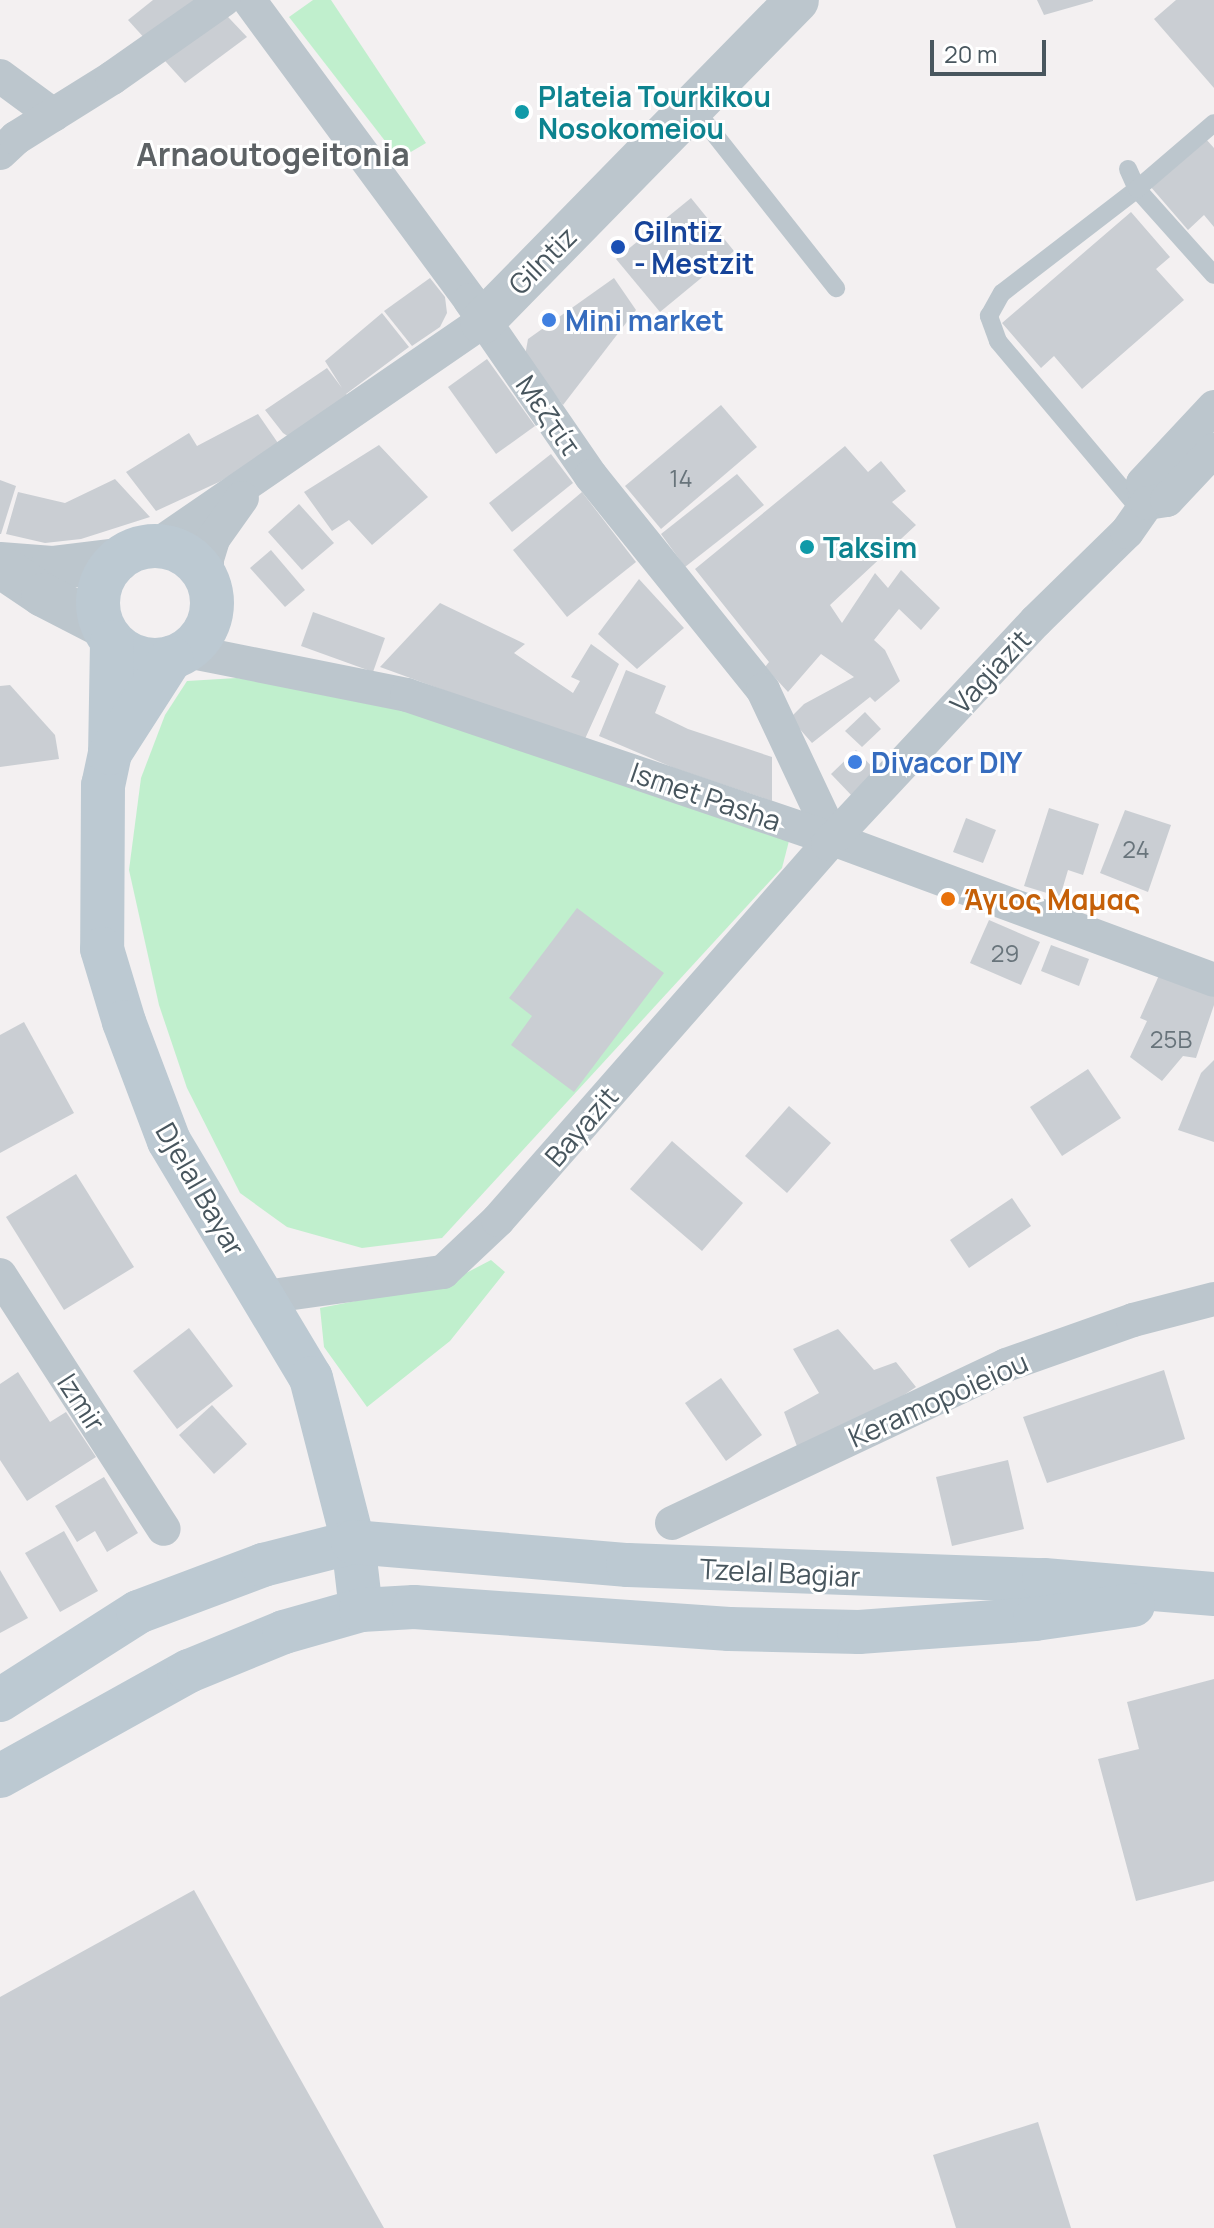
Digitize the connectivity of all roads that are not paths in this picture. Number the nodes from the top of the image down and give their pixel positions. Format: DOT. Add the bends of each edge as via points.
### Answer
graph roads {
  1 [pos="223,0"];
  2 [pos="249,0"];
  3 [pos="797,0"];
  4 [pos="0,76"];
  5 [pos="693,107"];
  6 [pos="53,115"];
  7 [pos="1214,123"];
  8 [pos="0,153"];
  9 [pos="1128,169"];
  10 [pos="1137,189"];
  11 [pos="1214,275"];
  12 [pos="836,288"];
  13 [pos="482,322"];
  14 [pos="1214,407"];
  15 [pos="1214,450"];
  16 [pos="254,481"];
  17 [pos="1144,507"];
  18 [pos="137,553"];
  19 [pos="0,565"];
  20 [pos="207,578"];
  21 [pos="106,633"];
  22 [pos="179,655"];
  23 [pos="110,753"];
  24 [pos="833,839"];
  25 [pos="1214,980"];
  26 [pos="0,1275"];
  27 [pos="265,1297"];
  28 [pos="1214,1299"];
  29 [pos="672,1523"];
  30 [pos="164,1529"];
  31 [pos="353,1542"];
  32 [pos="1211,1594"];
  33 [pos="361,1610"];
  34 [pos="0,1700"];
  35 [pos="0,1776"];
  1 -- 6 [label="street"];
  2 -- 13 [label="street, Μεζτίτ"];
  3 -- 5 [label="street, Gilntiz"];
  4 -- 6 [label="street"];
  5 -- 12 [label="lane"];
  5 -- 13 [label="street, Gilntiz"];
  6 -- 8 [label="street"];
  7 -- 10 [label="lane"];
  9 -- 10 [label="lane"];
  10 -- 11 [label="lane"];
  10 -- 17 [label="lane" via="1002,293 989,316 998,341"];
  13 -- 16 [label="street, Gilntiz"];
  13 -- 24 [label="street, Μεζτίτ" via="591,476 763,690"];
  14 -- 17 [label="street, Vagiazit" via="1143,483"];
  15 -- 17 [label="street, Vagiazit" via="1167,500"];
  16 -- 18 [label="street, Gilntiz"];
  16 -- 20 [label="street, Gilntiz" via="213,539"];
  17 -- 24 [label="street, Vagiazit" via="1127,532 1036,621"];
  18 -- 19 [label="street" via="52,568"];
  18 -- 20 [label="main road" via="186,555"];
  18 -- 21 [label="main road" via="106,573 99,590 97,608"];
  19 -- 21 [label="street"];
  20 -- 22 [label="main road" via="211,616 200,640"];
  21 -- 22 [label="main road" via="139,658"];
  21 -- 23 [label="main road, Djelal Bayar"];
  22 -- 23 [label="main road, Djelal Bayar"];
  22 -- 24 [label="street, Ismet Pasha" via="407,695"];
  23 -- 27 [label="main road, Djelal Bayar" via="103,785 102,949 169,1141"];
  24 -- 25 [label="street, Ismet Pasha"];
  24 -- 27 [label="street, Bayazit" via="498,1220 443,1272"];
  26 -- 30 [label="street, Izmir"];
  27 -- 31 [label="main road, Djelal Bayar" via="311,1378"];
  28 -- 29 [label="street, Keramopoieiou" via="1133,1320 1006,1365"];
  31 -- 32 [label="main road, Tzelal Bagiar" via="628,1565 1044,1580"];
  31 -- 33 [label="main road, Djelal Bayar"];
  31 -- 34 [label="main road, Tzelal Bagiar" via="263,1565 138,1612"];
  32 -- 33 [label="main road, Tzelal Bagiar" via="1035,1619 859,1632 729,1629 414,1607"];
  33 -- 35 [label="main road, Tzelal Bagiar" via="284,1632 189,1671"];
}
